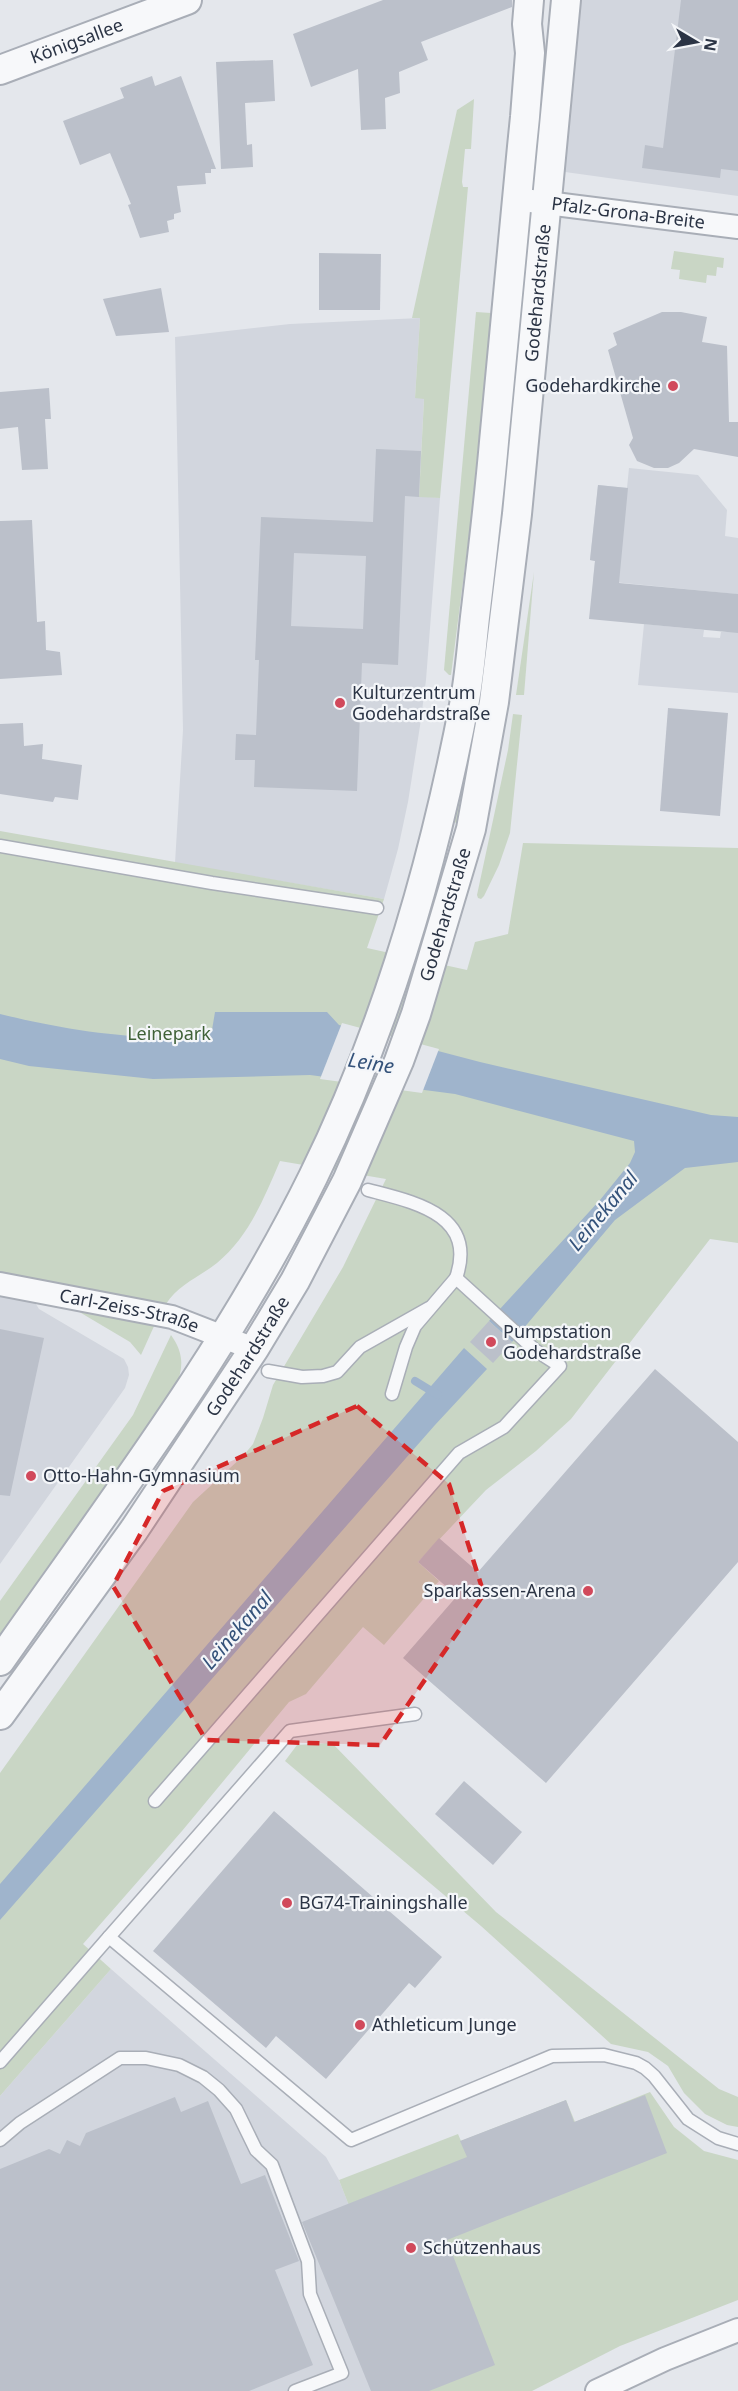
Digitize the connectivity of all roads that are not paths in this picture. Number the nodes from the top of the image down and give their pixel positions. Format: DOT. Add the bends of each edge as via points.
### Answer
graph roads {
  1 [pos="187,0"];
  2 [pos="529,0"];
  3 [pos="566,0"];
  4 [pos="0,70"];
  5 [pos="517,199"];
  6 [pos="548,202"];
  7 [pos="738,227"];
  8 [pos="0,846"];
  9 [pos="376,908"];
  10 [pos="357,1186"];
  11 [pos="456,1278"];
  12 [pos="0,1284"];
  13 [pos="429,1308"];
  14 [pos="224,1337"];
  15 [pos="261,1360"];
  16 [pos="392,1394"];
  17 [pos="0,1661"];
  18 [pos="415,1714"];
  19 [pos="0,1715"];
  20 [pos="155,1801"];
  21 [pos="109,1937"];
  22 [pos="0,2062"];
  23 [pos="0,2140"];
  24 [pos="738,2144"];
  25 [pos="738,2330"];
  26 [pos="295,2391"];
  27 [pos="597,2391"];
  1 -- 4 [label="street, Königsallee"];
  2 -- 5 [label="street, Godehardstraße" via="530,53"];
  3 -- 6 [label="street, Godehardstraße"];
  5 -- 6 [label="street, Pfalz-Grona-Breite"];
  5 -- 14 [label="street, Godehardstraße" via="488,512 466,696 441,811 409,931 367,1053 313,1176 275,1251"];
  6 -- 7 [label="street, Pfalz-Grona-Breite"];
  6 -- 10 [label="street, Godehardstraße" via="494,702 471,829 441,936"];
  8 -- 9 [label="lane"];
  10 -- 11 [label="lane" via="431,1209 451,1224 461,1264"];
  10 -- 15 [label="street, Godehardstraße" via="295,1281"];
  11 -- 13 [label="lane"];
  11 -- 20 [label="lane" via="536,1350 560,1366 504,1427 459,1454"];
  12 -- 14 [label="street, Carl-Zeiss-Straße" via="172,1317"];
  13 -- 15 [label="lane" via="360,1347 337,1372 302,1377"];
  13 -- 16 [label="lane" via="415,1326"];
  14 -- 15 [label="street, Carl-Zeiss-Straße"];
  14 -- 17 [label="street, Godehardstraße"];
  15 -- 19 [label="street, Godehardstraße"];
  18 -- 21 [label="lane" via="290,1731"];
  21 -- 22 [label="lane"];
  21 -- 24 [label="lane" via="351,2140 552,2056 604,2055 645,2068 688,2119 718,2138"];
  23 -- 26 [label="lane" via="120,2058 146,2058 179,2065 219,2090 236,2109 256,2150 272,2165 308,2261 310,2294 342,2373"];
  25 -- 27 [label="street"];
}
